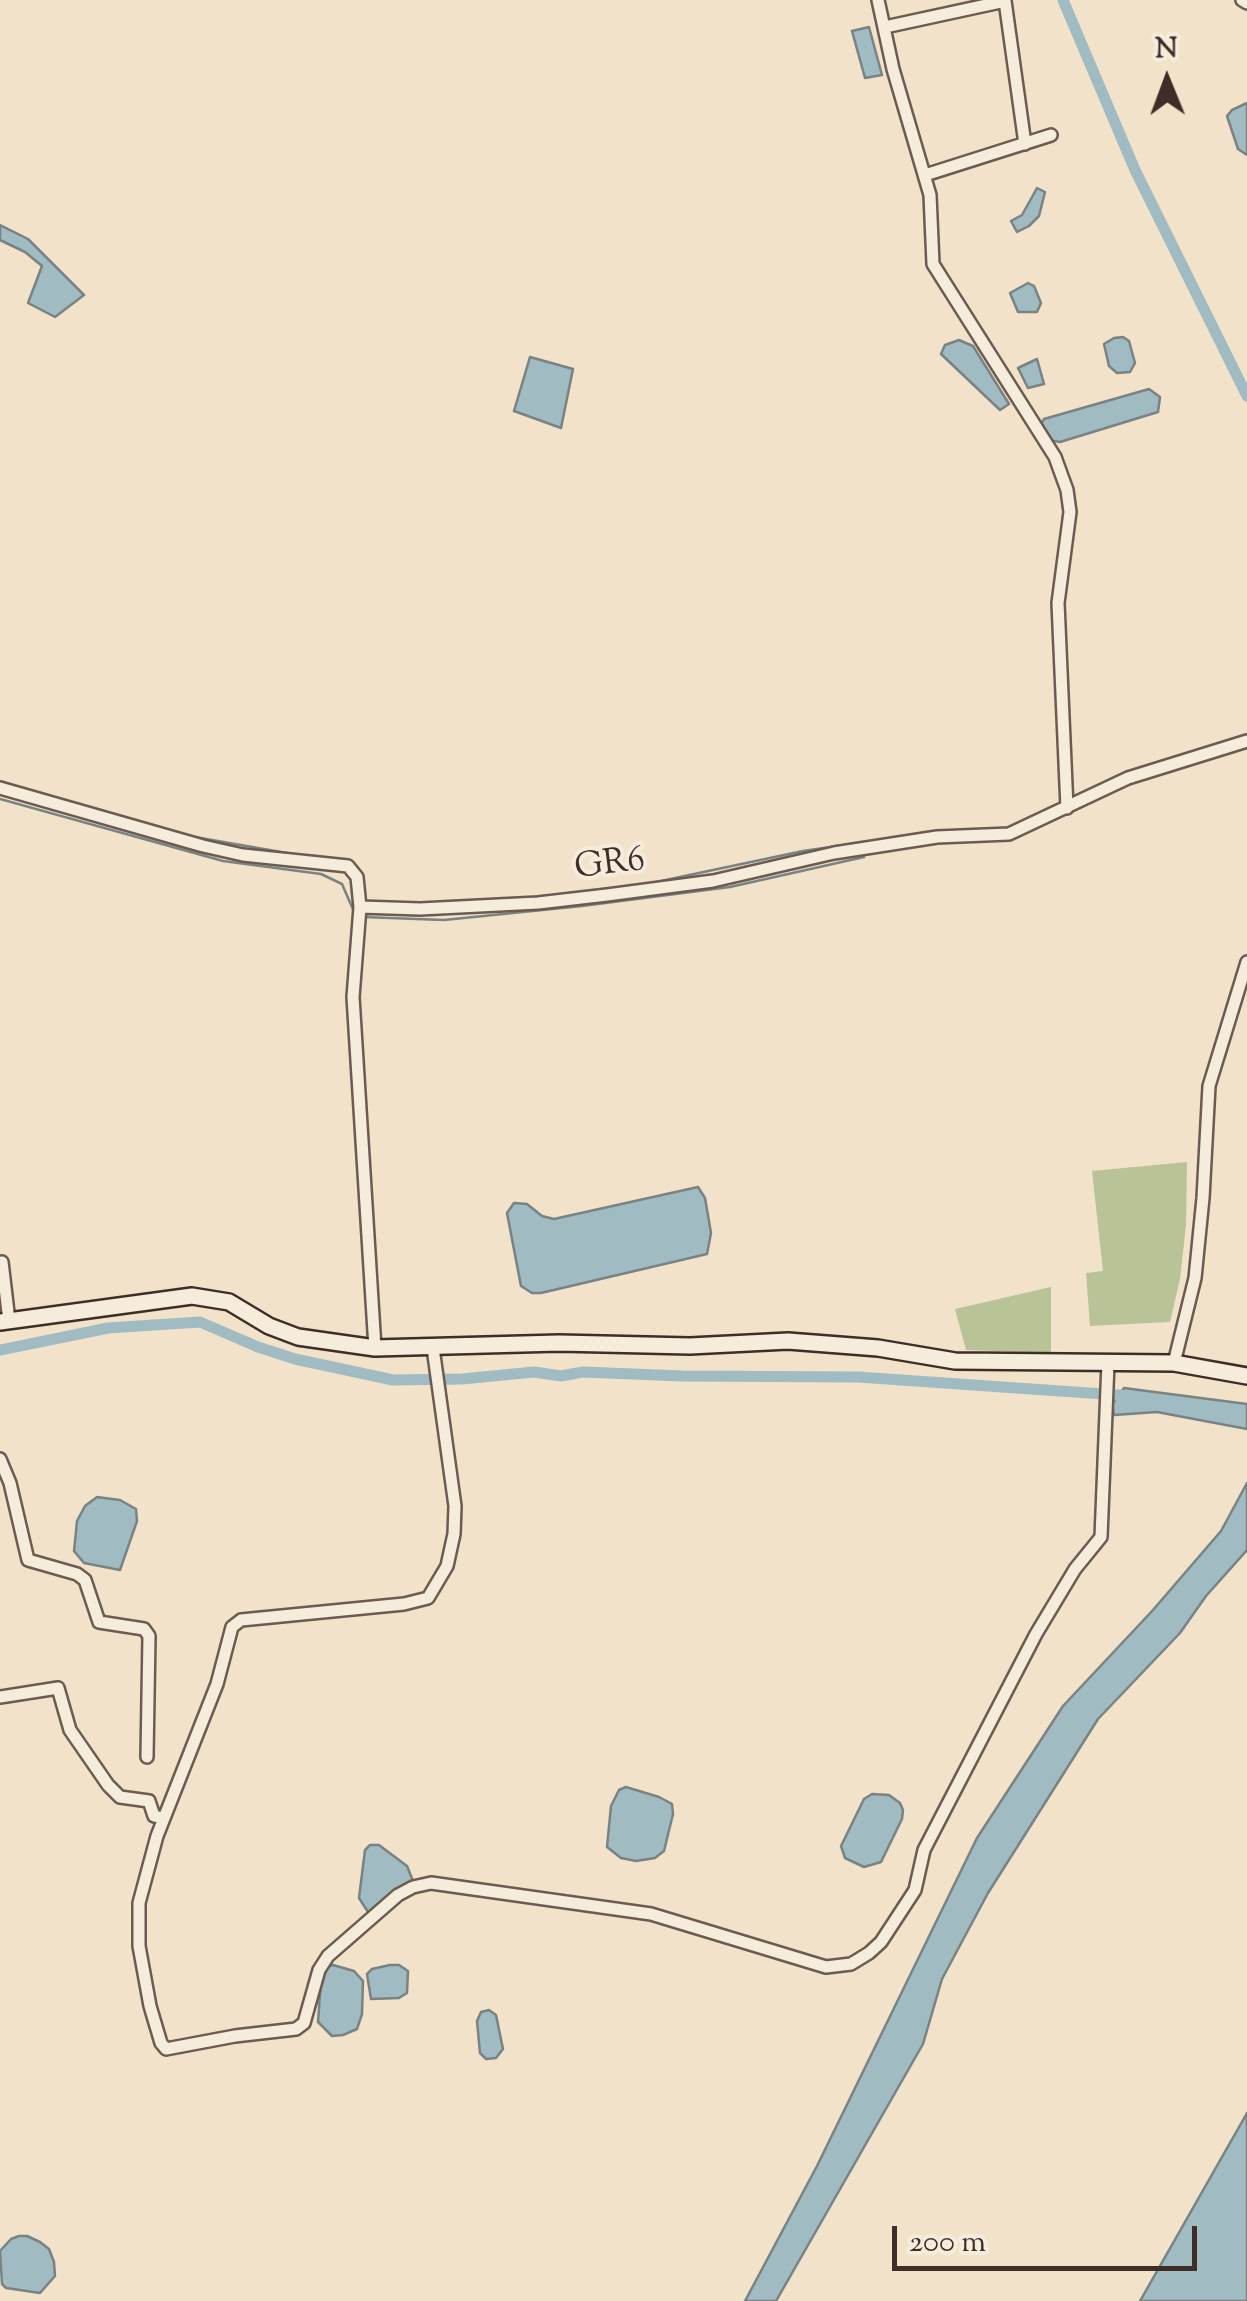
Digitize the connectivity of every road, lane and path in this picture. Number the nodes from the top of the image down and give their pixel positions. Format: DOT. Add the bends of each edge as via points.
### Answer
graph roads {
  1 [pos="878,0"];
  2 [pos="885,27"];
  3 [pos="1052,134"];
  4 [pos="1024,144"];
  5 [pos="925,175"];
  6 [pos="1247,740"];
  7 [pos="0,788"];
  8 [pos="1067,808"];
  9 [pos="360,907"];
  10 [pos="1247,962"];
  11 [pos="2,1262"];
  12 [pos="4,1321"];
  13 [pos="375,1348"];
  14 [pos="433,1352"];
  15 [pos="1174,1363"];
  16 [pos="1108,1369"];
  17 [pos="1247,1376"];
  18 [pos="0,1459"];
  19 [pos="0,1697"];
  20 [pos="147,1757"];
  21 [pos="163,1818"];
  1 -- 2 [label="street"];
  2 -- 4 [label="street" via="1006,1"];
  2 -- 5 [label="street"];
  3 -- 4 [label="street"];
  4 -- 5 [label="street"];
  5 -- 8 [label="street" via="933,264 1055,457 1067,490 1058,603"];
  6 -- 8 [label="street, GR6" via="1128,778"];
  7 -- 9 [label="street" via="243,855 348,866 358,876"];
  8 -- 9 [label="street, GR6" via="1009,834 834,852 713,881 538,903"];
  9 -- 13 [label="street" via="353,1014"];
  10 -- 15 [label="street" via="1209,1086 1195,1278"];
  11 -- 12 [label="street"];
  12 -- 13 [label="main road" via="203,1296 298,1337"];
  13 -- 14 [label="main road"];
  14 -- 16 [label="main road" via="559,1343 788,1341 954,1361"];
  14 -- 21 [label="street" via="455,1506 451,1552 436,1587 428,1598 404,1604 235,1623"];
  15 -- 16 [label="main road"];
  15 -- 17 [label="main road"];
  16 -- 21 [label="street" via="1100,1537 1036,1634 924,1850 915,1890 881,1942 851,1964 818,1965 650,1914 431,1884 398,1896 328,1956 296,2030 166,2049 139,1946 140,1903"];
  18 -- 20 [label="street" via="28,1560 77,1574 86,1580 99,1622 144,1629 148,1636"];
  19 -- 21 [label="street" via="58,1688 70,1730 108,1786 120,1797 149,1801 154,1816"];
}
